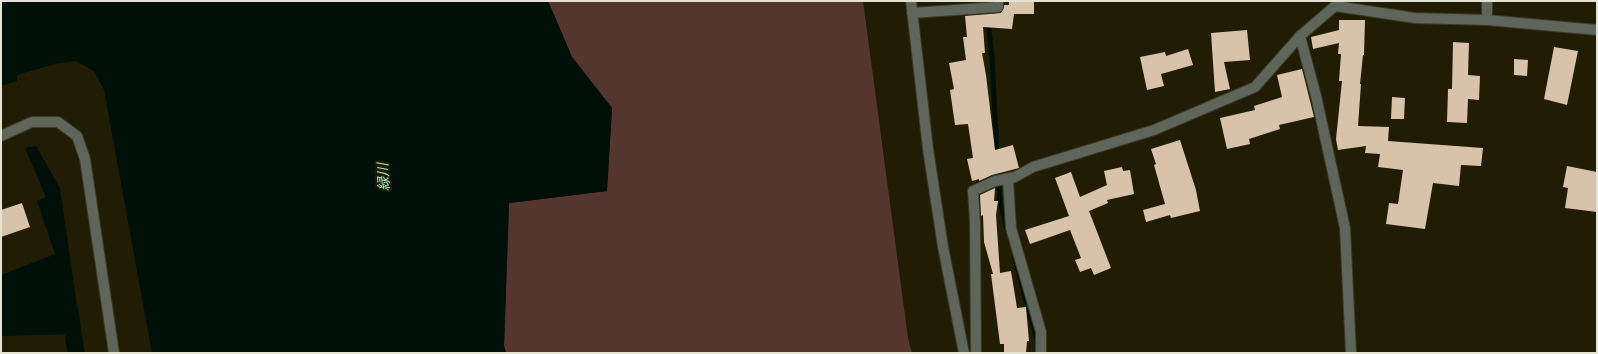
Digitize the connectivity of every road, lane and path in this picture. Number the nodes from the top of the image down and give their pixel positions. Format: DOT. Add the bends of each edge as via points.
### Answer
graph roads {
  1 [pos="911,1"];
  2 [pos="998,1"];
  3 [pos="1487,1"];
  4 [pos="912,13"];
  5 [pos="1487,20"];
  6 [pos="1597,30"];
  7 [pos="1300,36"];
  8 [pos="1,136"];
  9 [pos="1008,178"];
  10 [pos="114,353"];
  11 [pos="964,353"];
  12 [pos="976,353"];
  13 [pos="1041,353"];
  14 [pos="1350,353"];
  1 -- 4 [label="street"];
  2 -- 4 [label="street" via="998,7"];
  3 -- 5 [label="street"];
  4 -- 11 [label="street" via="942,247"];
  5 -- 6 [label="street"];
  5 -- 7 [label="street" via="1415,18 1335,6"];
  7 -- 9 [label="street" via="1255,87 1154,130 1032,167 1015,177"];
  7 -- 14 [label="street" via="1345,228"];
  8 -- 10 [label="street" via="32,122 58,122 76,136 85,159"];
  9 -- 12 [label="street" via="973,191"];
  9 -- 13 [label="street" via="1011,228 1041,332"];
}
